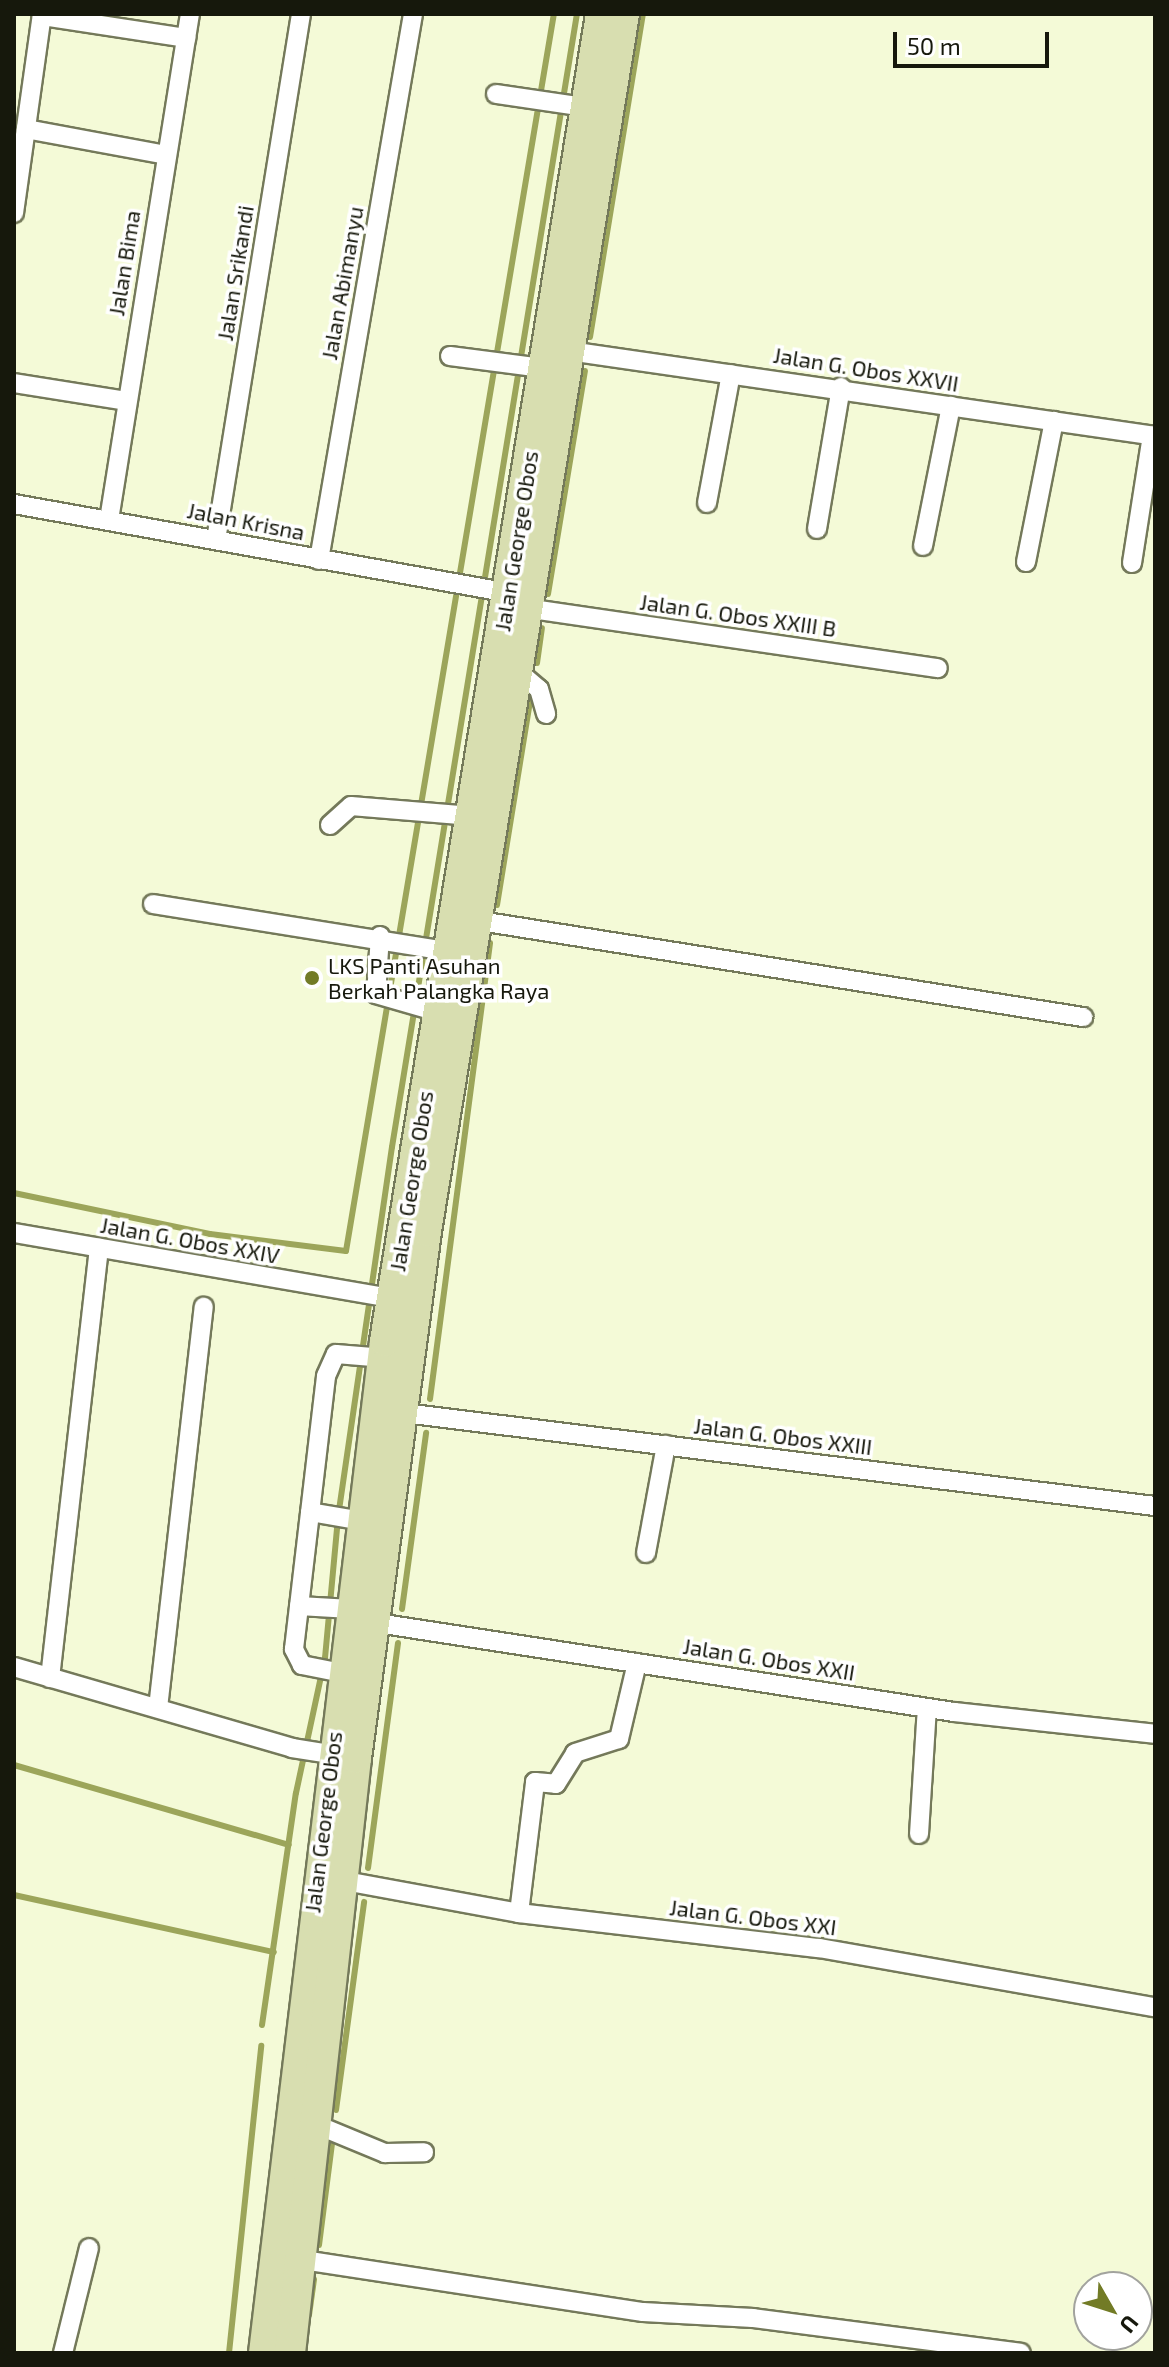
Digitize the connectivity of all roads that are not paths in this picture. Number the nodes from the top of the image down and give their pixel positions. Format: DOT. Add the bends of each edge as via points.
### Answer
graph roads {
  1 [pos="190,14"];
  2 [pos="301,14"];
  3 [pos="413,14"];
  4 [pos="601,14"];
  5 [pos="624,14"];
  6 [pos="42,15"];
  7 [pos="186,38"];
  8 [pos="496,94"];
  9 [pos="569,105"];
  10 [pos="26,129"];
  11 [pos="166,155"];
  12 [pos="14,213"];
  13 [pos="569,351"];
  14 [pos="450,356"];
  15 [pos="529,366"];
  16 [pos="731,374"];
  17 [pos="14,383"];
  18 [pos="841,387"];
  19 [pos="127,401"];
  20 [pos="951,406"];
  21 [pos="1054,421"];
  22 [pos="1154,436"];
  23 [pos="707,503"];
  24 [pos="14,504"];
  25 [pos="109,520"];
  26 [pos="817,529"];
  27 [pos="216,540"];
  28 [pos="923,546"];
  29 [pos="319,560"];
  30 [pos="1026,562"];
  31 [pos="1132,563"];
  32 [pos="518,597"];
  33 [pos="938,668"];
  34 [pos="521,674"];
  35 [pos="546,714"];
  36 [pos="456,814"];
  37 [pos="330,825"];
  38 [pos="153,904"];
  39 [pos="480,921"];
  40 [pos="380,936"];
  41 [pos="433,948"];
  42 [pos="422,1008"];
  43 [pos="1083,1017"];
  44 [pos="14,1233"];
  45 [pos="99,1248"];
  46 [pos="397,1300"];
  47 [pos="204,1307"];
  48 [pos="371,1355"];
  49 [pos="404,1413"];
  50 [pos="666,1445"];
  51 [pos="1155,1506"];
  52 [pos="310,1512"];
  53 [pos="346,1518"];
  54 [pos="646,1553"];
  55 [pos="299,1606"];
  56 [pos="345,1612"];
  57 [pos="637,1663"];
  58 [pos="14,1667"];
  59 [pos="328,1672"];
  60 [pos="50,1678"];
  61 [pos="158,1708"];
  62 [pos="927,1708"];
  63 [pos="1155,1734"];
  64 [pos="334,1755"];
  65 [pos="919,1834"];
  66 [pos="345,1881"];
  67 [pos="519,1913"];
  68 [pos="1155,2007"];
  69 [pos="317,2125"];
  70 [pos="424,2152"];
  71 [pos="89,2248"];
  72 [pos="303,2260"];
  73 [pos="63,2353"];
  74 [pos="264,2353"];
  75 [pos="290,2353"];
  76 [pos="1021,2353"];
  1 -- 7 [label="street, Jalan Bima"];
  2 -- 27 [label="street, Jalan Srikandi"];
  3 -- 29 [label="street, Jalan Abimanyu"];
  4 -- 9 [label="main road, Jalan George Obos"];
  5 -- 13 [label="main road, Jalan George Obos"];
  6 -- 7 [label="street"];
  6 -- 10 [label="street"];
  7 -- 11 [label="street, Jalan Bima"];
  8 -- 9 [label="street"];
  9 -- 15 [label="main road, Jalan George Obos"];
  10 -- 11 [label="street"];
  10 -- 12 [label="street"];
  11 -- 19 [label="street, Jalan Bima"];
  13 -- 16 [label="street, Jalan G. Obos XXVII"];
  13 -- 32 [label="main road, Jalan George Obos"];
  14 -- 15 [label="street"];
  15 -- 32 [label="main road, Jalan George Obos"];
  16 -- 18 [label="street, Jalan G. Obos XXVII"];
  16 -- 23 [label="street"];
  17 -- 19 [label="street"];
  18 -- 20 [label="street, Jalan G. Obos XXVII"];
  18 -- 26 [label="street"];
  19 -- 25 [label="street, Jalan Bima"];
  20 -- 21 [label="street, Jalan G. Obos XXVII"];
  20 -- 28 [label="street"];
  21 -- 22 [label="street, Jalan G. Obos XXVII"];
  21 -- 30 [label="street"];
  22 -- 31 [label="street"];
  24 -- 25 [label="street, Jalan Krisna"];
  25 -- 27 [label="street, Jalan Krisna"];
  27 -- 29 [label="street, Jalan Krisna"];
  29 -- 32 [label="street, Jalan Krisna"];
  32 -- 33 [label="street, Jalan G. Obos XXIII B"];
  32 -- 34 [label="main road, Jalan George Obos"];
  32 -- 36 [label="main road, Jalan George Obos"];
  34 -- 35 [label="street" via="539,689"];
  34 -- 39 [label="main road, Jalan George Obos"];
  36 -- 37 [label="street" via="351,806"];
  36 -- 41 [label="main road, Jalan George Obos"];
  38 -- 40 [label="street"];
  39 -- 43 [label="street"];
  39 -- 46 [label="main road, Jalan George Obos"];
  40 -- 41 [label="street"];
  40 -- 42 [label="street" via="374,989"];
  41 -- 42 [label="main road, Jalan George Obos"];
  42 -- 46 [label="main road, Jalan George Obos"];
  44 -- 45 [label="street, Jalan G. Obos XXIV"];
  45 -- 46 [label="street, Jalan G. Obos XXIV"];
  45 -- 60 [label="street"];
  46 -- 48 [label="main road, Jalan George Obos"];
  46 -- 49 [label="main road, Jalan George Obos"];
  47 -- 61 [label="street"];
  48 -- 52 [label="street" via="336,1354 326,1376"];
  48 -- 53 [label="main road, Jalan George Obos"];
  49 -- 50 [label="street, Jalan G. Obos XXIII"];
  49 -- 56 [label="main road, Jalan George Obos"];
  50 -- 51 [label="street, Jalan G. Obos XXIII"];
  50 -- 54 [label="street"];
  52 -- 53 [label="street"];
  52 -- 55 [label="street"];
  53 -- 56 [label="main road, Jalan George Obos"];
  55 -- 56 [label="street, Jalan G. Obos XXII"];
  55 -- 59 [label="street" via="295,1657"];
  56 -- 57 [label="street, Jalan G. Obos XXII"];
  56 -- 59 [label="main road, Jalan George Obos"];
  56 -- 64 [label="main road, Jalan George Obos"];
  57 -- 62 [label="street, Jalan G. Obos XXII"];
  57 -- 67 [label="street" via="619,1739 575,1753 569,1773 556,1784 535,1782"];
  58 -- 60 [label="street"];
  59 -- 64 [label="main road, Jalan George Obos"];
  60 -- 61 [label="street"];
  61 -- 64 [label="street" via="292,1748"];
  62 -- 63 [label="street, Jalan G. Obos XXII"];
  62 -- 65 [label="street"];
  64 -- 66 [label="main road, Jalan George Obos"];
  64 -- 74 [label="main road, Jalan George Obos"];
  66 -- 67 [label="street, Jalan G. Obos XXI"];
  66 -- 69 [label="main road, Jalan George Obos"];
  67 -- 68 [label="street, Jalan G. Obos XXI" via="819,1948"];
  69 -- 70 [label="street" via="385,2153"];
  69 -- 72 [label="main road, Jalan George Obos"];
  71 -- 73 [label="street"];
  72 -- 75 [label="main road, Jalan George Obos"];
  72 -- 76 [label="street" via="643,2312 753,2318"];
}
